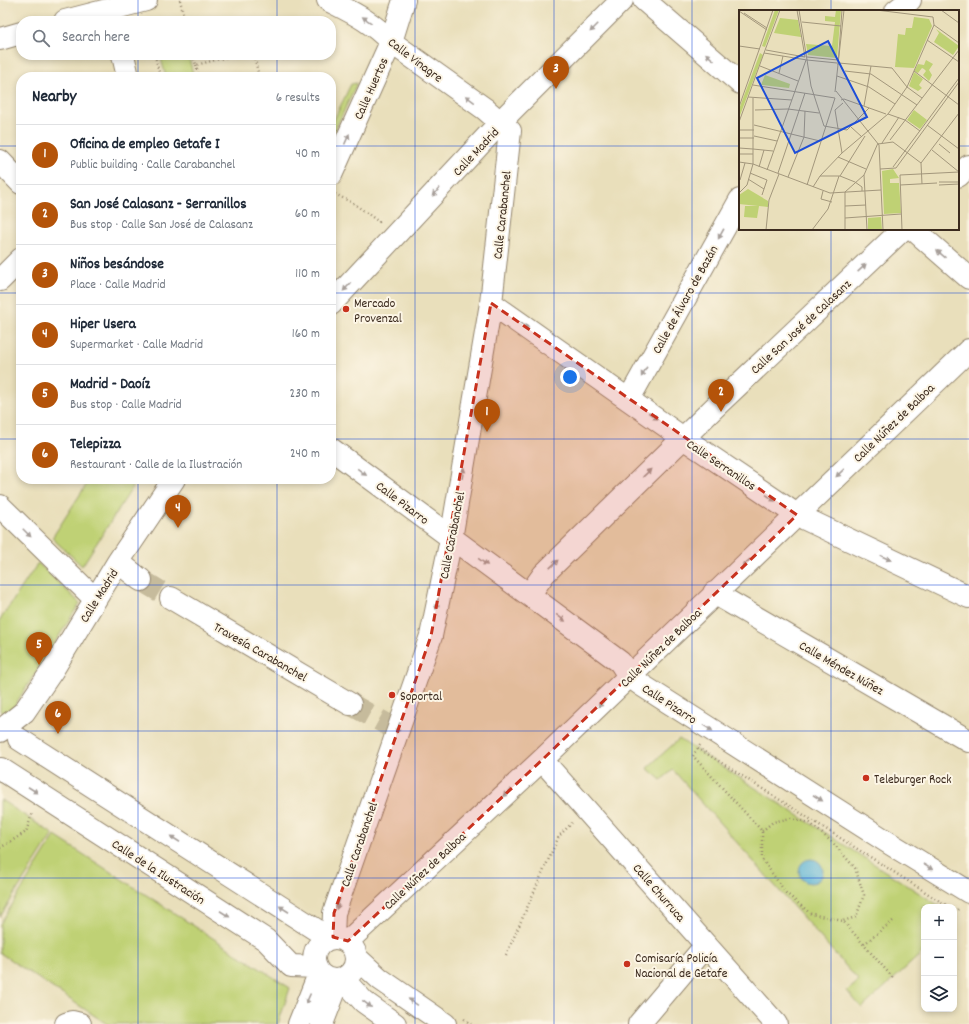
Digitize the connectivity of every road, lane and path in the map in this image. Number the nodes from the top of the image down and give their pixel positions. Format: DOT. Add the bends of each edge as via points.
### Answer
graph roads {
  1 [pos="146,0"];
  2 [pos="180,0"];
  3 [pos="328,0"];
  4 [pos="404,0"];
  5 [pos="622,0"];
  6 [pos="644,0"];
  7 [pos="910,0"];
  8 [pos="112,10"];
  9 [pos="897,10"];
  10 [pos="86,16"];
  11 [pos="184,16"];
  12 [pos="16,34"];
  13 [pos="0,39"];
  14 [pos="391,42"];
  15 [pos="124,60"];
  16 [pos="156,60"];
  17 [pos="195,60"];
  18 [pos="216,60"];
  19 [pos="255,60"];
  20 [pos="196,65"];
  21 [pos="127,72"];
  22 [pos="159,72"];
  23 [pos="198,72"];
  24 [pos="258,72"];
  25 [pos="739,82"];
  26 [pos="500,123"];
  27 [pos="0,160"];
  28 [pos="336,164"];
  29 [pos="969,166"];
  30 [pos="959,175"];
  31 [pos="16,178"];
  32 [pos="336,194"];
  33 [pos="739,202"];
  34 [pos="373,228"];
  35 [pos="902,230"];
  36 [pos="914,230"];
  37 [pos="16,264"];
  38 [pos="969,278"];
  39 [pos="0,280"];
  40 [pos="336,299"];
  41 [pos="491,303"];
  42 [pos="969,350"];
  43 [pos="629,399"];
  44 [pos="683,438"];
  45 [pos="336,453"];
  46 [pos="171,484"];
  47 [pos="0,506"];
  48 [pos="796,515"];
  49 [pos="452,539"];
  50 [pos="118,562"];
  51 [pos="141,580"];
  52 [pos="714,593"];
  53 [pos="529,594"];
  54 [pos="969,597"];
  55 [pos="171,598"];
  56 [pos="95,599"];
  57 [pos="629,676"];
  58 [pos="350,704"];
  59 [pos="10,735"];
  60 [pos="969,741"];
  61 [pos="701,743"];
  62 [pos="698,748"];
  63 [pos="542,760"];
  64 [pos="0,769"];
  65 [pos="586,809"];
  66 [pos="26,810"];
  67 [pos="32,814"];
  68 [pos="39,818"];
  69 [pos="762,831"];
  70 [pos="0,848"];
  71 [pos="969,892"];
  72 [pos="944,904"];
  73 [pos="843,921"];
  74 [pos="893,921"];
  75 [pos="342,944"];
  76 [pos="864,944"];
  77 [pos="706,945"];
  78 [pos="506,955"];
  79 [pos="329,975"];
  80 [pos="894,979"];
  81 [pos="66,1024"];
  82 [pos="80,1024"];
  83 [pos="299,1024"];
  84 [pos="322,1024"];
  85 [pos="395,1024"];
  86 [pos="445,1024"];
  87 [pos="639,1024"];
  88 [pos="776,1024"];
  1 -- 8 [label="street"];
  2 -- 11 [label="path"];
  14 -- 3 [label="street, Calle Vinagre, one-way" via="378,28"];
  4 -- 14 [label="street, Calle Huertos"];
  5 -- 26 [label="street, Calle Madrid, one-way"];
  25 -- 6 [label="street, one-way"];
  7 -- 9 [label="street"];
  8 -- 10 [label="street"];
  12 -- 13 [label="street"];
  26 -- 14 [label="street, Calle Vinagre, one-way" via="485,109"];
  28 -- 14 [label="street, Calle Huertos, one-way"];
  15 -- 21 [label="street"];
  16 -- 22 [label="path"];
  17 -- 20 [label="path"];
  18 -- 20 [label="path"];
  19 -- 24 [label="path"];
  20 -- 23 [label="path"];
  26 -- 40 [label="street, Calle Madrid, one-way"];
  26 -- 41 [label="street, Calle Carabanchel" via="510,131"];
  27 -- 31 [label="street"];
  29 -- 30 [label="street"];
  32 -- 34 [label="path" via="379,222"];
  33 -- 43 [label="street, Calle de Álvaro de Bazán, one-way"];
  44 -- 35 [label="street, Calle San José de Calasanz, one-way"];
  38 -- 36 [label="street, one-way"];
  37 -- 39 [label="street"];
  41 -- 43 [label="street, Calle Serranillos, one-way"];
  49 -- 41 [label="street, Calle Carabanchel, one-way"];
  42 -- 48 [label="street, Calle Núñez de Balboa, one-way"];
  43 -- 44 [label="street, Calle Serranillos, one-way"];
  44 -- 48 [label="street, Calle Serranillos, one-way"];
  53 -- 44 [label="street, Calle San José de Calasanz, one-way" via="544,574"];
  45 -- 49 [label="street, Calle Pizarro, one-way"];
  46 -- 50 [label="street, Calle Madrid"];
  47 -- 56 [label="street, one-way"];
  48 -- 52 [label="street, Calle Núñez de Balboa, one-way"];
  48 -- 54 [label="street, Calle Serranillos, one-way"];
  49 -- 53 [label="street, Calle Pizarro, one-way"];
  49 -- 75 [label="street, Calle Carabanchel, one-way" via="431,636 334,913"];
  50 -- 51 [label="street"];
  50 -- 56 [label="street, Calle Madrid"];
  52 -- 57 [label="street, Calle Núñez de Balboa"];
  52 -- 60 [label="street, Calle Méndez Núñez"];
  53 -- 57 [label="street, Calle Pizarro, one-way" via="620,662"];
  55 -- 58 [label="street, Travesía Carabanchel"];
  56 -- 59 [label="street, Calle Madrid"];
  57 -- 63 [label="street, Calle Núñez de Balboa, one-way"];
  57 -- 71 [label="street, Calle Pizarro, one-way"];
  59 -- 64 [label="street, Calle Madrid"];
  75 -- 59 [label="street, one-way"];
  61 -- 62 [label="path"];
  62 -- 69 [label="path" via="693,756"];
  62 -- 72 [label="path"];
  63 -- 65 [label="street, Calle Churruca"];
  63 -- 75 [label="street, Calle Núñez de Balboa, one-way"];
  64 -- 79 [label="street, Calle de la Ilustración, one-way" via="266,940 291,966"];
  65 -- 77 [label="street, Calle Churruca"];
  65 -- 78 [label="path" via="559,836"];
  66 -- 67 [label="path"];
  67 -- 68 [label="path"];
  67 -- 70 [label="path" via="26,832"];
  69 -- 73 [label="path" via="762,858 786,893 811,914"];
  69 -- 73 [label="path" via="773,822 791,818 810,823 856,868 864,895 856,916"];
  73 -- 76 [label="path"];
  74 -- 76 [label="path"];
  75 -- 79 [label="street" via="352,972"];
  75 -- 79 [label="street, Calle Núñez de Balboa" via="318,946 314,956"];
  86 -- 75 [label="street, one-way" via="380,980"];
  76 -- 80 [label="path"];
  77 -- 87 [label="street"];
  77 -- 88 [label="street, Calle Churruca"];
  79 -- 83 [label="street, one-way"];
  79 -- 84 [label="street"];
  79 -- 85 [label="street, one-way"];
  81 -- 82 [label="street"];
}
